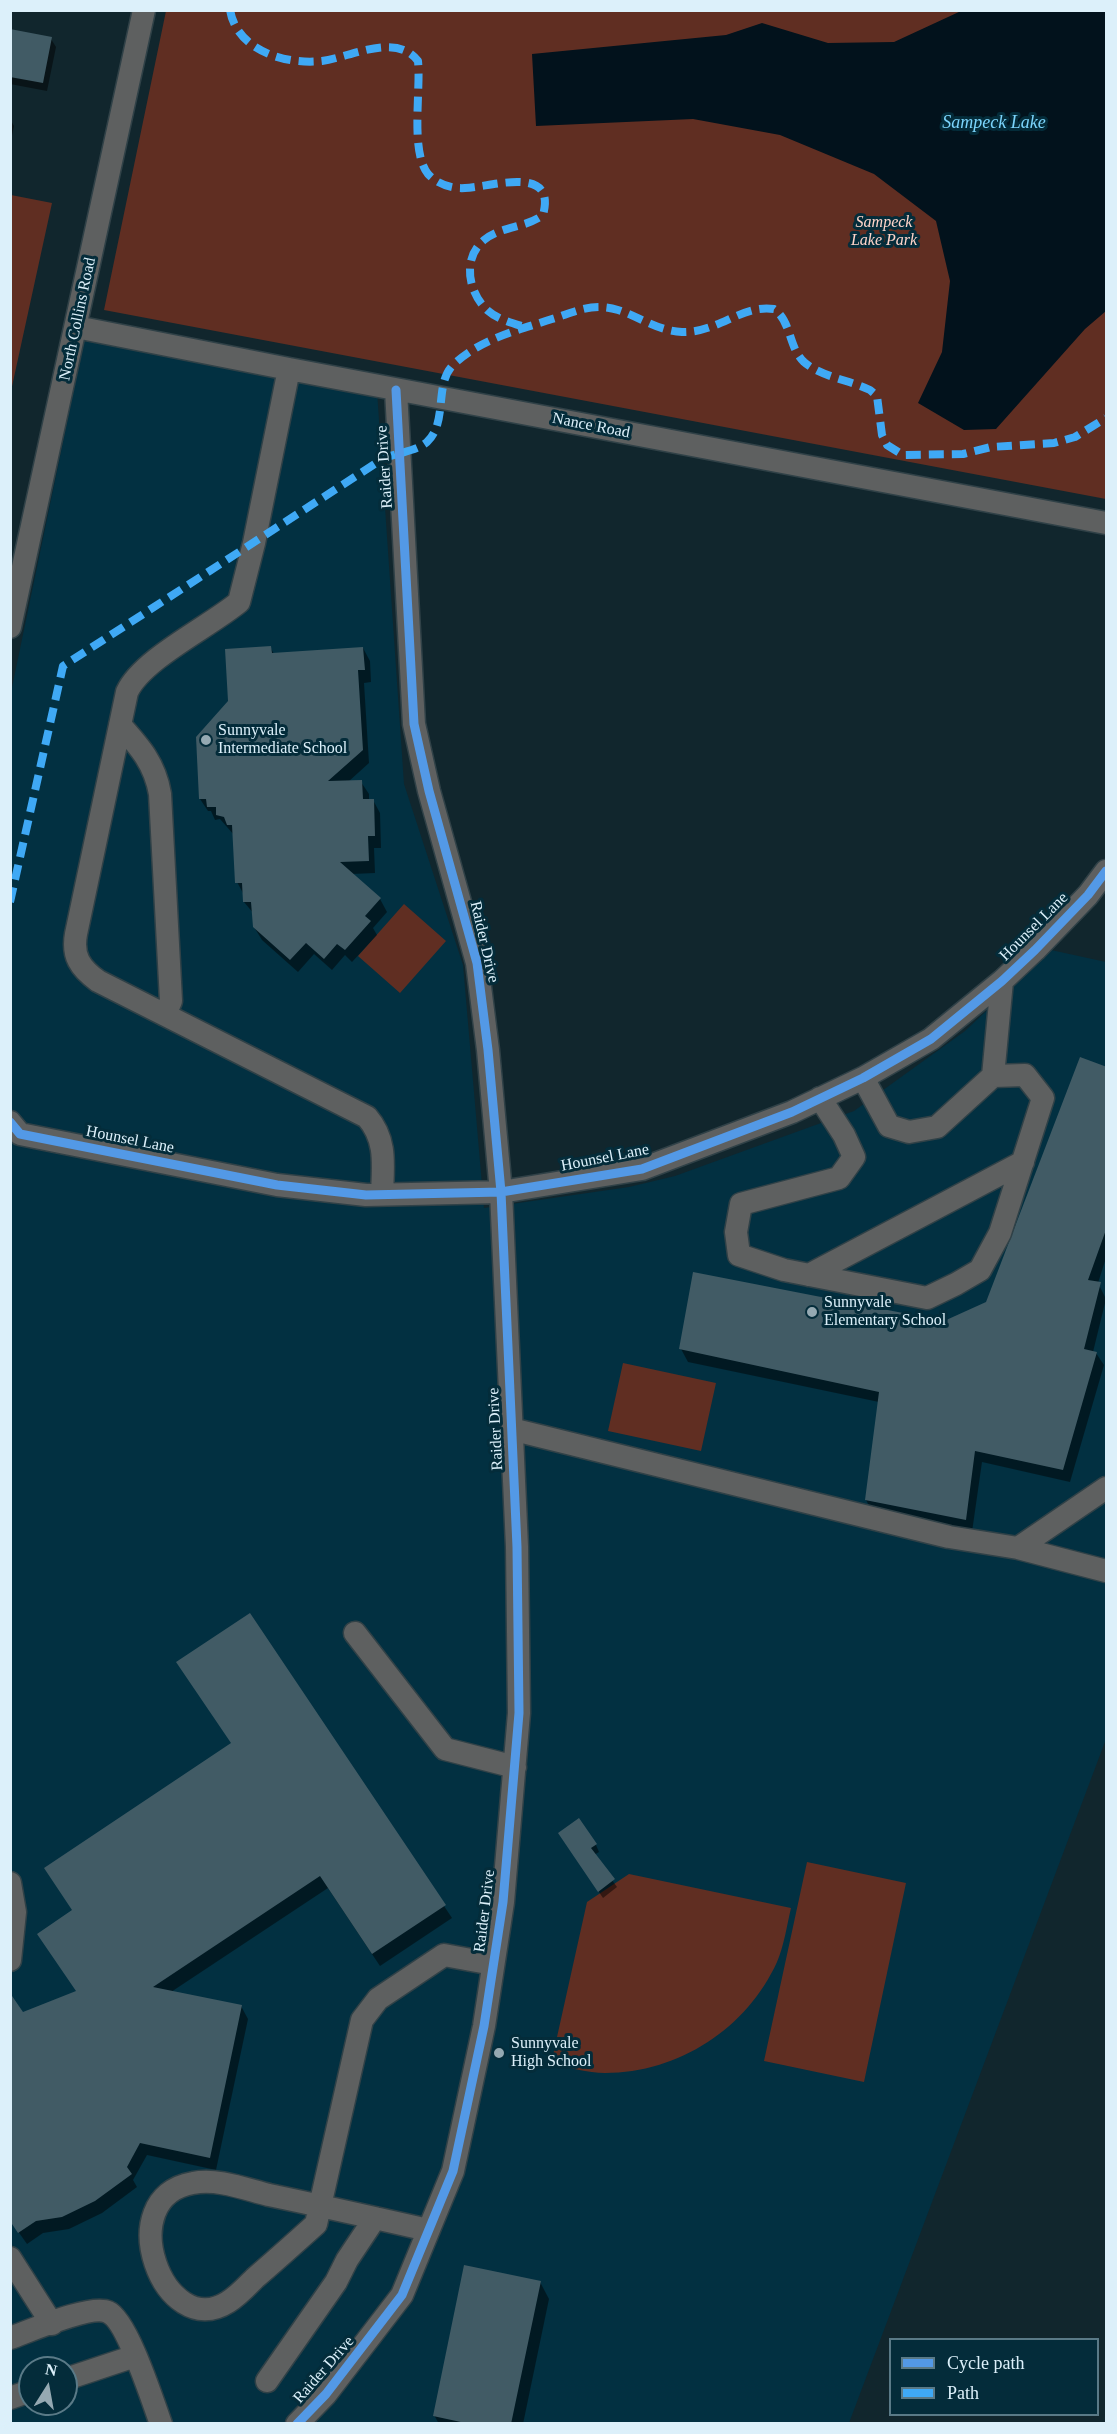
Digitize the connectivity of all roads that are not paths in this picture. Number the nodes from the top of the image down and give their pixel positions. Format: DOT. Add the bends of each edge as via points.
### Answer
graph roads {
  1 [pos="144,10"];
  2 [pos="76,327"];
  3 [pos="289,369"];
  4 [pos="396,390"];
  5 [pos="1107,522"];
  6 [pos="10,627"];
  7 [pos="120,725"];
  8 [pos="1107,871"];
  9 [pos="1002,981"];
  10 [pos="165,1015"];
  11 [pos="993,1076"];
  12 [pos="862,1078"];
  13 [pos="820,1098"];
  14 [pos="14,1132"];
  15 [pos="1023,1162"];
  16 [pos="501,1192"];
  17 [pos="382,1194"];
  18 [pos="809,1275"];
  19 [pos="511,1429"];
  20 [pos="1107,1488"];
  21 [pos="1018,1548"];
  22 [pos="1107,1571"];
  23 [pos="355,1633"];
  24 [pos="515,1767"];
  25 [pos="10,1883"];
  26 [pos="10,1960"];
  27 [pos="494,1964"];
  28 [pos="320,2206"];
  29 [pos="375,2218"];
  30 [pos="428,2230"];
  31 [pos="10,2258"];
  32 [pos="51,2324"];
  33 [pos="10,2338"];
  34 [pos="135,2356"];
  35 [pos="78,2375"];
  36 [pos="267,2381"];
  37 [pos="161,2424"];
  38 [pos="297,2424"];
  1 -- 2 [label="street, North Collins Road"];
  2 -- 3 [label="street, Nance Road"];
  2 -- 6 [label="street, North Collins Road"];
  3 -- 4 [label="street, Nance Road"];
  3 -- 7 [label="street" via="239,602 133,678"];
  4 -- 5 [label="street, Nance Road"];
  4 -- 16 [label="street, Raider Drive" via="414,724 477,963"];
  7 -- 10 [label="street" via="145,752 160,794 171,1001"];
  7 -- 10 [label="street" via="75,954 78,963 98,981"];
  8 -- 9 [label="street, Hounsel Lane"];
  9 -- 11 [label="street"];
  9 -- 12 [label="street, Hounsel Lane" via="931,1039"];
  10 -- 17 [label="street" via="367,1117 376,1127 383,1149"];
  11 -- 12 [label="street" via="937,1127 909,1132 889,1126"];
  11 -- 15 [label="street" via="1025,1075 1043,1098"];
  12 -- 13 [label="street, Hounsel Lane"];
  13 -- 16 [label="street, Hounsel Lane" via="642,1168"];
  13 -- 18 [label="street" via="854,1157 839,1178 741,1204 736,1232 739,1255"];
  14 -- 17 [label="street, Hounsel Lane" via="277,1185"];
  15 -- 18 [label="street"];
  15 -- 18 [label="street" via="1000,1233 980,1270 956,1284 927,1298"];
  16 -- 17 [label="street, Hounsel Lane"];
  16 -- 19 [label="street, Raider Drive"];
  19 -- 21 [label="street" via="949,1537"];
  19 -- 24 [label="street, Raider Drive" via="519,1713"];
  20 -- 21 [label="street"];
  21 -- 22 [label="street"];
  23 -- 24 [label="street" via="445,1749"];
  24 -- 27 [label="street, Raider Drive"];
  25 -- 26 [label="street" via="15,1912"];
  27 -- 28 [label="street" via="444,1955 378,1999 362,2020"];
  27 -- 30 [label="street, Raider Drive" via="453,2171"];
  28 -- 28 [label="street" via="216,2183 194,2182 177,2187 150,2223 150,2246 165,2288 178,2300 203,2309 227,2303 316,2224"];
  28 -- 29 [label="street"];
  29 -- 30 [label="street"];
  29 -- 36 [label="street"];
  30 -- 38 [label="street, Raider Drive" via="402,2295 333,2386"];
  31 -- 32 [label="street"];
  32 -- 33 [label="street"];
  32 -- 34 [label="street" via="91,2310 108,2312 123,2325"];
  34 -- 35 [label="street"];
  34 -- 37 [label="street"];
}
